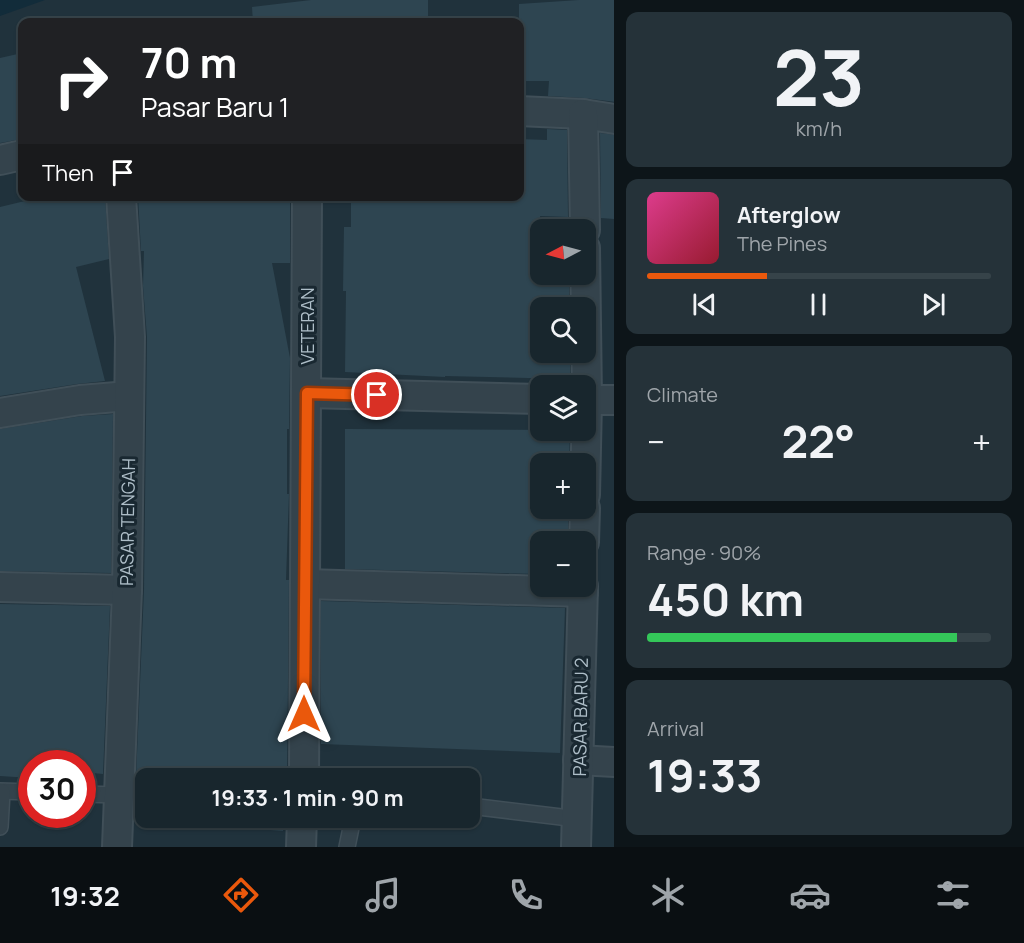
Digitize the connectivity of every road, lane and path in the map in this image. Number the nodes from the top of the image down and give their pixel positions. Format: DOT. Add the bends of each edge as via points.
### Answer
graph roads {
  1 [pos="524,111"];
  2 [pos="583,114"];
  3 [pos="614,119"];
  4 [pos="18,156"];
  5 [pos="0,160"];
  6 [pos="121,201"];
  7 [pos="307,201"];
  8 [pos="585,219"];
  9 [pos="588,285"];
  10 [pos="594,375"];
  11 [pos="307,393"];
  12 [pos="129,396"];
  13 [pos="530,399"];
  14 [pos="0,413"];
  15 [pos="305,584"];
  16 [pos="0,587"];
  17 [pos="530,588"];
  18 [pos="127,590"];
  19 [pos="583,597"];
  20 [pos="578,760"];
  21 [pos="614,762"];
  22 [pos="304,768"];
  23 [pos="1,791"];
  24 [pos="18,792"];
  25 [pos="96,794"];
  26 [pos="120,795"];
  27 [pos="480,807"];
  28 [pos="578,819"];
  29 [pos="0,827"];
  30 [pos="302,828"];
  31 [pos="351,828"];
  32 [pos="117,847"];
  33 [pos="301,847"];
  34 [pos="346,847"];
  35 [pos="576,847"];
  1 -- 2 [label="street"];
  2 -- 3 [label="street"];
  2 -- 8 [label="street"];
  4 -- 5 [label="street"];
  6 -- 12 [label="street, PASAR TENGAH" via="130,337"];
  7 -- 11 [label="street, VETERAN"];
  9 -- 10 [label="street"];
  11 -- 13 [label="street"];
  11 -- 15 [label="street, VETERAN"];
  12 -- 14 [label="street"];
  12 -- 18 [label="street, PASAR TENGAH"];
  15 -- 17 [label="street"];
  15 -- 22 [label="street, VETERAN"];
  16 -- 18 [label="street"];
  18 -- 26 [label="street, PASAR TENGAH"];
  19 -- 20 [label="street, PASAR BARU 2"];
  20 -- 21 [label="street"];
  20 -- 28 [label="street, PASAR BARU 2"];
  23 -- 24 [label="lane"];
  23 -- 29 [label="lane"];
  25 -- 26 [label="lane"];
  26 -- 32 [label="street, PASAR TENGAH"];
  27 -- 28 [label="lane"];
  28 -- 35 [label="street, PASAR BARU 2"];
  30 -- 33 [label="street"];
  31 -- 34 [label="lane"];
}
